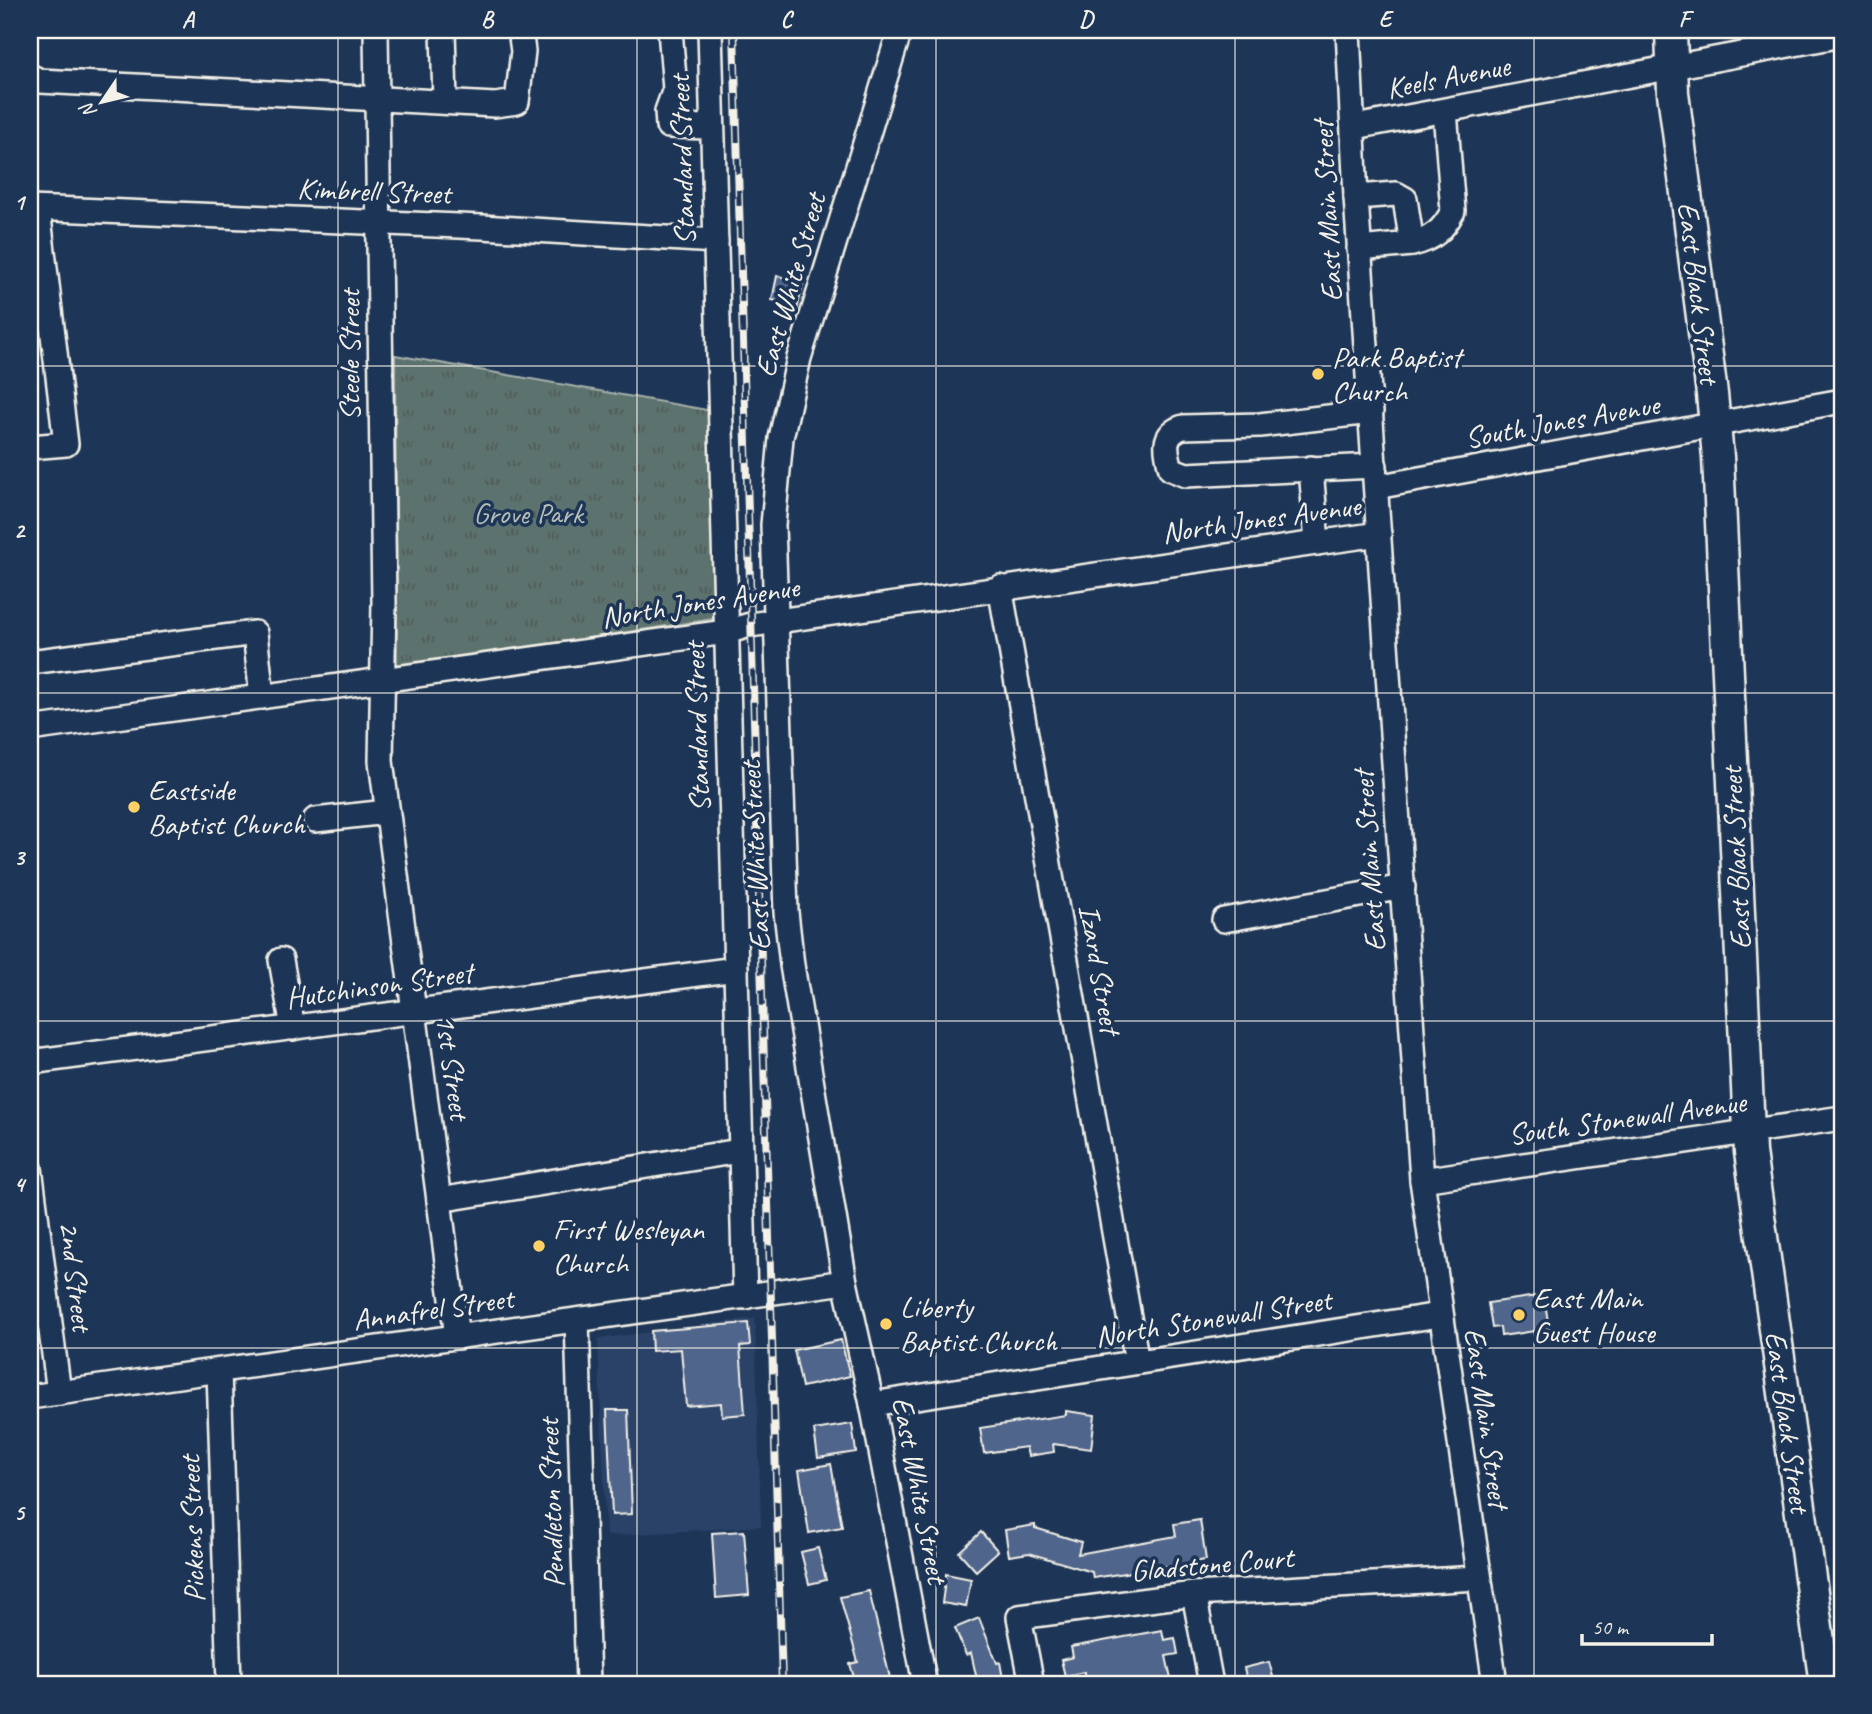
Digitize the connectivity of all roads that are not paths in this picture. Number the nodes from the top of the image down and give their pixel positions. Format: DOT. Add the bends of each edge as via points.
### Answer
graph roads {
  1 [pos="376,30"];
  2 [pos="443,30"];
  3 [pos="520,30"];
  4 [pos="670,30"];
  5 [pos="710,30"];
  6 [pos="900,30"];
  7 [pos="1348,30"];
  8 [pos="1671,30"];
  9 [pos="1842,35"];
  10 [pos="1671,66"];
  11 [pos="30,76"];
  12 [pos="378,99"];
  13 [pos="445,101"];
  14 [pos="1445,111"];
  15 [pos="712,127"];
  16 [pos="1355,127"];
  17 [pos="1356,197"];
  18 [pos="34,208"];
  19 [pos="381,223"];
  20 [pos="716,241"];
  21 [pos="1412,244"];
  22 [pos="1359,249"];
  23 [pos="1842,401"];
  24 [pos="1371,412"];
  25 [pos="1715,425"];
  26 [pos="30,447"];
  27 [pos="1311,468"];
  28 [pos="1375,477"];
  29 [pos="1380,534"];
  30 [pos="1317,543"];
  31 [pos="1000,587"];
  32 [pos="776,621"];
  33 [pos="726,632"];
  34 [pos="30,662"];
  35 [pos="383,681"];
  36 [pos="262,697"];
  37 [pos="30,729"];
  38 [pos="387,812"];
  39 [pos="315,820"];
  40 [pos="1402,887"];
  41 [pos="1224,920"];
  42 [pos="281,960"];
  43 [pos="736,969"];
  44 [pos="414,1012"];
  45 [pos="293,1028"];
  46 [pos="30,1062"];
  47 [pos="1842,1118"];
  48 [pos="1749,1132"];
  49 [pos="739,1151"];
  50 [pos="30,1168"];
  51 [pos="1422,1181"];
  52 [pos="439,1200"];
  53 [pos="845,1283"];
  54 [pos="745,1297"];
  55 [pos="1439,1315"];
  56 [pos="577,1320"];
  57 [pos="457,1337"];
  58 [pos="1138,1362"];
  59 [pos="219,1371"];
  60 [pos="59,1393"];
  61 [pos="30,1397"];
  62 [pos="872,1404"];
  63 [pos="1478,1578"];
  64 [pos="1194,1594"];
  65 [pos="229,1684"];
  66 [pos="588,1684"];
  67 [pos="925,1684"];
  68 [pos="1032,1684"];
  69 [pos="1212,1684"];
  70 [pos="1495,1684"];
  71 [pos="1825,1684"];
  1 -- 12 [label="street, Steele Street"];
  2 -- 13 [label="street"];
  3 -- 13 [label="street" via="523,51 517,102"];
  4 -- 15 [label="street" via="675,89 667,111 668,126"];
  5 -- 15 [label="street, Standard Street"];
  6 -- 32 [label="street, East White Street" via="799,358 781,438 773,525"];
  7 -- 16 [label="street, East Main Street"];
  8 -- 10 [label="main road, East Black Street"];
  9 -- 10 [label="street, Keels Avenue"];
  10 -- 14 [label="street, Keels Avenue"];
  10 -- 25 [label="main road, East Black Street"];
  11 -- 12 [label="street" via="40,81"];
  12 -- 13 [label="street"];
  12 -- 19 [label="street, Steele Street"];
  14 -- 16 [label="street, Keels Avenue"];
  14 -- 21 [label="street" via="1453,211 1431,239"];
  15 -- 20 [label="street, Standard Street"];
  16 -- 17 [label="street, East Main Street"];
  17 -- 21 [label="street" via="1396,194 1405,199"];
  17 -- 22 [label="street, East Main Street"];
  18 -- 19 [label="street, Kimbrell Street"];
  18 -- 26 [label="street" via="66,444"];
  19 -- 20 [label="street, Kimbrell Street"];
  19 -- 35 [label="street, Steele Street"];
  20 -- 33 [label="street, Standard Street"];
  21 -- 22 [label="street"];
  22 -- 24 [label="street, East Main Street"];
  23 -- 25 [label="street, South Jones Avenue"];
  24 -- 27 [label="street, South Jones Avenue" via="1184,428 1175,430 1165,449 1171,469 1186,475"];
  24 -- 28 [label="street, East Main Street"];
  25 -- 28 [label="street, South Jones Avenue"];
  25 -- 48 [label="main road, East Black Street"];
  27 -- 28 [label="street, South Jones Avenue"];
  27 -- 30 [label="street"];
  28 -- 29 [label="street, East Main Street"];
  29 -- 30 [label="street, North Jones Avenue"];
  29 -- 40 [label="street, East Main Street"];
  30 -- 31 [label="street, North Jones Avenue"];
  31 -- 32 [label="street, North Jones Avenue"];
  31 -- 58 [label="street, Izard Street"];
  32 -- 33 [label="street, North Jones Avenue"];
  32 -- 53 [label="street, East White Street" via="788,925"];
  33 -- 35 [label="street, North Jones Avenue"];
  33 -- 43 [label="street, Standard Street"];
  34 -- 36 [label="street" via="254,633"];
  35 -- 36 [label="street, North Jones Avenue"];
  35 -- 38 [label="street, 1st Street" via="381,761"];
  36 -- 37 [label="street, North Jones Avenue"];
  38 -- 39 [label="street"];
  38 -- 44 [label="street, 1st Street"];
  40 -- 41 [label="street"];
  40 -- 51 [label="street, East Main Street"];
  42 -- 45 [label="street"];
  43 -- 44 [label="street, Hutchinson Street"];
  43 -- 49 [label="street, Standard Street"];
  44 -- 45 [label="street, Hutchinson Street"];
  44 -- 52 [label="street, 1st Street"];
  45 -- 46 [label="street, Hutchinson Street"];
  47 -- 48 [label="street, South Stonewall Avenue"];
  48 -- 51 [label="street, South Stonewall Avenue"];
  48 -- 71 [label="main road, East Black Street"];
  49 -- 52 [label="street"];
  49 -- 54 [label="street, Standard Street"];
  50 -- 60 [label="street, 2nd Street"];
  51 -- 55 [label="street, East Main Street"];
  52 -- 57 [label="street, 1st Street"];
  53 -- 54 [label="street, Annafrel Street"];
  53 -- 62 [label="street, East White Street"];
  54 -- 56 [label="street, Annafrel Street"];
  55 -- 58 [label="street, North Stonewall Street"];
  55 -- 63 [label="street, East Main Street"];
  56 -- 57 [label="street, Annafrel Street"];
  56 -- 66 [label="street, Pendleton Street"];
  57 -- 59 [label="street, Annafrel Street"];
  58 -- 62 [label="street, North Stonewall Street"];
  59 -- 60 [label="street, Annafrel Street"];
  59 -- 65 [label="street, Pickens Street"];
  60 -- 61 [label="street, Annafrel Street"];
  62 -- 67 [label="street, East White Street"];
  63 -- 64 [label="street, Gladstone Court"];
  63 -- 70 [label="street, East Main Street"];
  64 -- 68 [label="street, Gladstone Court" via="1019,1617"];
  64 -- 69 [label="street"];
}
